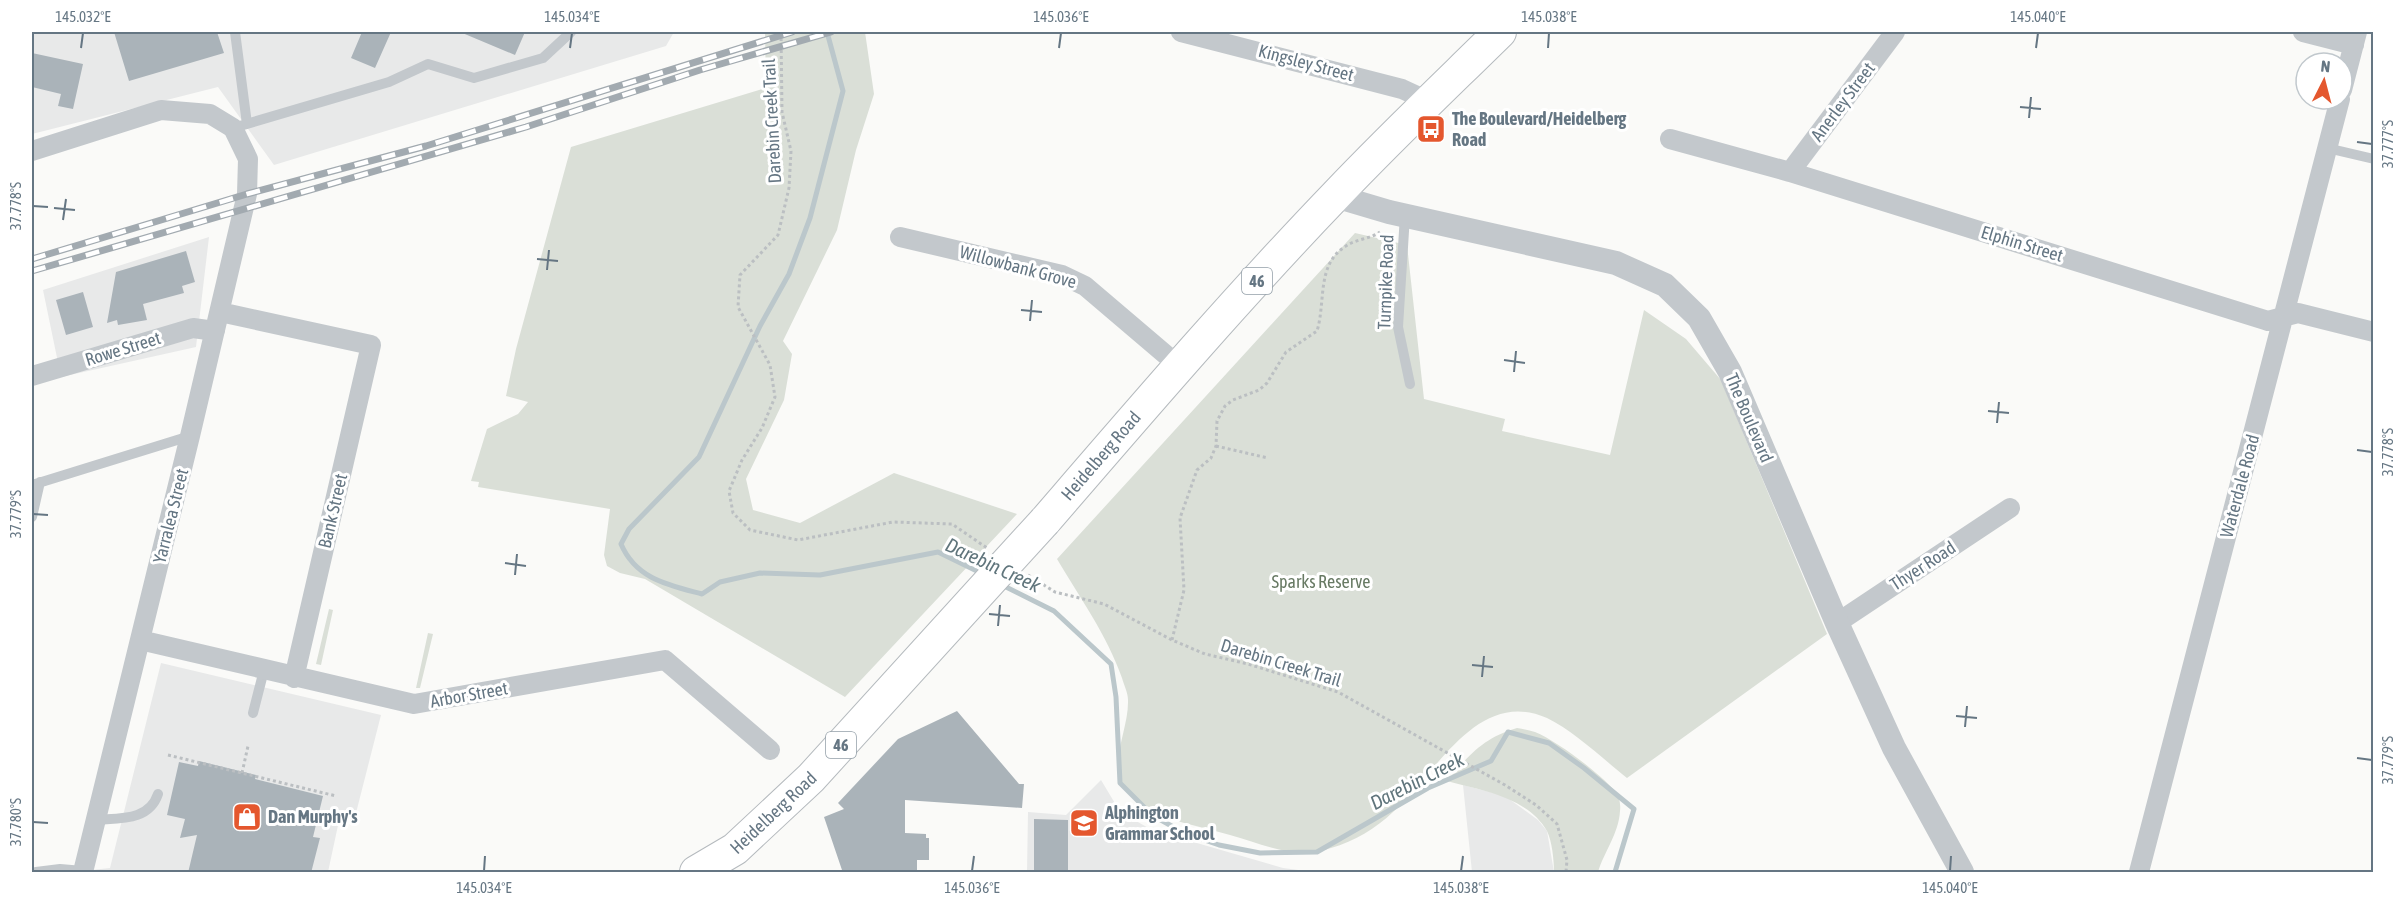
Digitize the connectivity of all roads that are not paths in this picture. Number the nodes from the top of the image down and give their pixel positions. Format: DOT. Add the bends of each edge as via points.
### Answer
graph roads {
  1 [pos="235,32"];
  2 [pos="571,32"];
  3 [pos="1181,32"];
  4 [pos="1500,32"];
  5 [pos="1895,32"];
  6 [pos="2302,32"];
  7 [pos="2356,38"];
  8 [pos="1428,101"];
  9 [pos="2337,111"];
  10 [pos="240,126"];
  11 [pos="1670,139"];
  12 [pos="2327,148"];
  13 [pos="32,152"];
  14 [pos="2373,159"];
  15 [pos="1790,172"];
  16 [pos="1335,196"];
  17 [pos="1397,213"];
  18 [pos="900,237"];
  19 [pos="220,312"];
  20 [pos="2284,316"];
  21 [pos="215,331"];
  22 [pos="2373,332"];
  23 [pos="1179,366"];
  24 [pos="32,376"];
  25 [pos="1410,384"];
  26 [pos="190,436"];
  27 [pos="36,484"];
  28 [pos="2010,508"];
  29 [pos="32,517"];
  30 [pos="1837,623"];
  31 [pos="140,640"];
  32 [pos="264,670"];
  33 [pos="294,678"];
  34 [pos="253,713"];
  35 [pos="770,750"];
  36 [pos="158,794"];
  37 [pos="96,820"];
  38 [pos="83,872"];
  39 [pos="1961,872"];
  40 [pos="36,873"];
  41 [pos="696,873"];
  42 [pos="2139,873"];
  1 -- 10 [label="lane"];
  2 -- 10 [label="lane" via="543,58 474,78 428,64 389,82"];
  3 -- 8 [label="street, Kingsley Street" via="1402,89"];
  4 -- 8 [label="main road, Heidelberg Road / 46"];
  5 -- 15 [label="street, Anerley Street"];
  6 -- 7 [label="street"];
  8 -- 16 [label="main road, Heidelberg Road / 46"];
  9 -- 12 [label="street, Waterdale Road"];
  10 -- 13 [label="street" via="210,114 161,110"];
  10 -- 19 [label="street, Yarralea Street" via="248,159 247,194"];
  11 -- 15 [label="street, Elphin Street"];
  12 -- 14 [label="lane"];
  12 -- 20 [label="street, Waterdale Road"];
  15 -- 20 [label="street, Elphin Street" via="2265,320"];
  16 -- 17 [label="street, The Boulevard"];
  16 -- 23 [label="main road, Heidelberg Road / 46"];
  17 -- 25 [label="lane, Turnpike Road" via="1398,327"];
  17 -- 30 [label="street, The Boulevard" via="1617,263 1665,285 1699,318 1730,372"];
  18 -- 23 [label="street, Willowbank Grove" via="1062,276 1085,286"];
  19 -- 21 [label="street, Yarralea Street"];
  19 -- 33 [label="street, Bank Street" via="371,345"];
  20 -- 22 [label="street, Elphin Street" via="2298,313"];
  20 -- 42 [label="street, Waterdale Road"];
  21 -- 24 [label="street, Rowe Street" via="193,328"];
  21 -- 26 [label="street, Yarralea Street"];
  23 -- 41 [label="main road, Heidelberg Road / 46, bridge" via="1045,521 811,778 735,849"];
  26 -- 27 [label="lane"];
  26 -- 31 [label="street, Yarralea Street"];
  27 -- 29 [label="lane"];
  28 -- 30 [label="street, Thyer Road"];
  30 -- 39 [label="street, The Boulevard" via="1894,748"];
  31 -- 32 [label="street, Arbor Street"];
  31 -- 37 [label="street, Yarralea Street"];
  32 -- 33 [label="street, Arbor Street"];
  32 -- 34 [label="lane"];
  33 -- 35 [label="street, Arbor Street" via="406,704 422,704 666,660"];
  36 -- 37 [label="lane" via="155,805 141,815"];
  37 -- 38 [label="street, Yarralea Street"];
  38 -- 40 [label="lane" via="60,869"];
}
